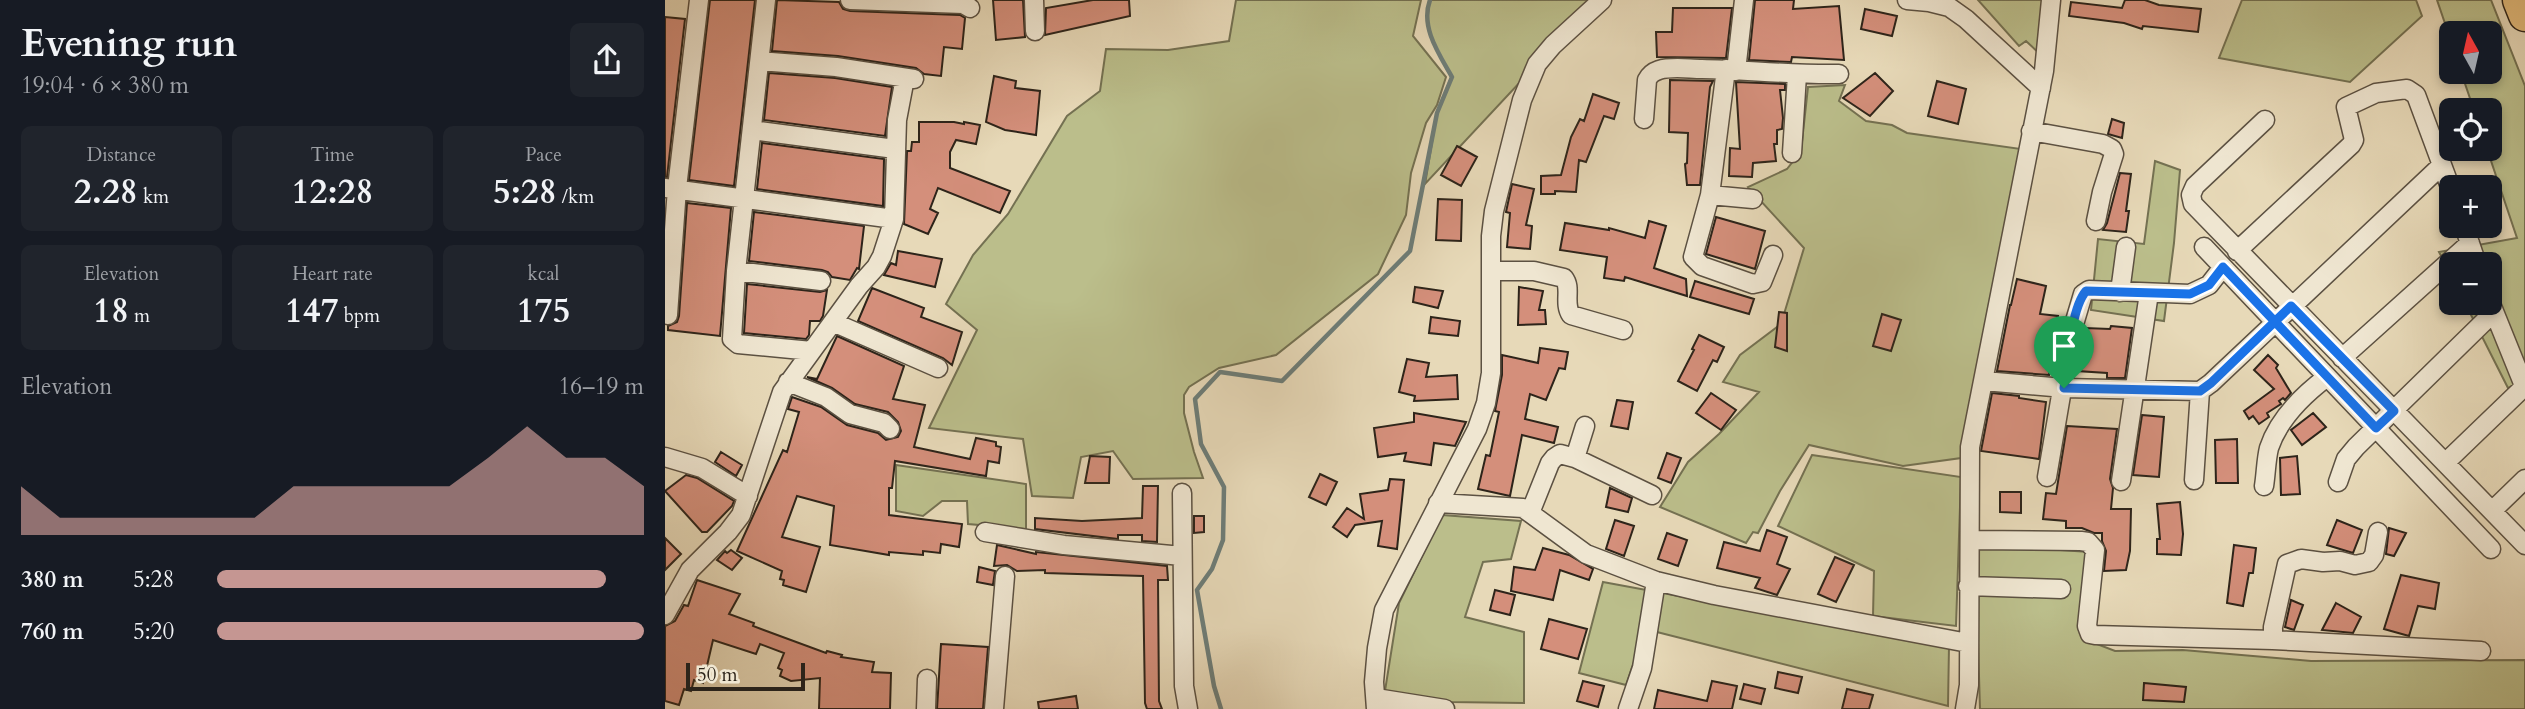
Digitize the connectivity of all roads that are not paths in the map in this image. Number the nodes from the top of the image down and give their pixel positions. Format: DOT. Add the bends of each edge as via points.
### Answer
graph roads {
  1 [pos="699,0"];
  2 [pos="766,0"];
  3 [pos="850,0"];
  4 [pos="1034,0"];
  5 [pos="1042,0"];
  6 [pos="1602,0"];
  7 [pos="1744,0"];
  8 [pos="1907,0"];
  9 [pos="2050,0"];
  10 [pos="2519,0"];
  11 [pos="970,8"];
  12 [pos="2525,15"];
  13 [pos="1035,31"];
  14 [pos="760,61"];
  15 [pos="1731,70"];
  16 [pos="1839,74"];
  17 [pos="1797,75"];
  18 [pos="2045,77"];
  19 [pos="1644,119"];
  20 [pos="2265,120"];
  21 [pos="752,130"];
  22 [pos="2031,131"];
  23 [pos="895,149"];
  24 [pos="1792,153"];
  25 [pos="2442,165"];
  26 [pos="2446,175"];
  27 [pos="671,188"];
  28 [pos="1710,195"];
  29 [pos="1753,199"];
  30 [pos="744,200"];
  31 [pos="894,219"];
  32 [pos="2096,220"];
  33 [pos="2463,238"];
  34 [pos="2126,247"];
  35 [pos="2204,247"];
  36 [pos="2237,251"];
  37 [pos="1773,255"];
  38 [pos="2223,267"];
  39 [pos="736,271"];
  40 [pos="1492,271"];
  41 [pos="821,281"];
  42 [pos="2120,292"];
  43 [pos="2149,293"];
  44 [pos="2291,306"];
  45 [pos="668,315"];
  46 [pos="2484,315"];
  47 [pos="2496,315"];
  48 [pos="2274,321"];
  49 [pos="835,323"];
  50 [pos="1623,330"];
  51 [pos="812,351"];
  52 [pos="2341,358"];
  53 [pos="938,368"];
  54 [pos="2327,377"];
  55 [pos="1984,381"];
  56 [pos="788,383"];
  57 [pos="2064,388"];
  58 [pos="2525,388"];
  59 [pos="2134,391"];
  60 [pos="2200,391"];
  61 [pos="2394,411"];
  62 [pos="1585,426"];
  63 [pos="2376,428"];
  64 [pos="890,429"];
  65 [pos="665,457"];
  66 [pos="1575,458"];
  67 [pos="2445,463"];
  68 [pos="2047,477"];
  69 [pos="2525,479"];
  70 [pos="2194,480"];
  71 [pos="2121,481"];
  72 [pos="2338,482"];
  73 [pos="2264,486"];
  74 [pos="1182,493"];
  75 [pos="1652,495"];
  76 [pos="748,496"];
  77 [pos="1438,503"];
  78 [pos="2492,511"];
  79 [pos="1530,513"];
  80 [pos="985,532"];
  81 [pos="2378,532"];
  82 [pos="1971,540"];
  83 [pos="2525,545"];
  84 [pos="2491,549"];
  85 [pos="1182,556"];
  86 [pos="1005,576"];
  87 [pos="1656,581"];
  88 [pos="1968,586"];
  89 [pos="2061,589"];
  90 [pos="665,615"];
  91 [pos="2273,640"];
  92 [pos="1968,642"];
  93 [pos="2481,651"];
  94 [pos="927,679"];
  95 [pos="1376,704"];
  96 [pos="926,709"];
  97 [pos="994,709"];
  98 [pos="1188,709"];
  99 [pos="1445,709"];
  100 [pos="1628,709"];
  101 [pos="1965,709"];
  1 -- 27 [label="street"];
  2 -- 14 [label="street"];
  3 -- 11 [label="street" via="963,4"];
  4 -- 5 [label="street"];
  4 -- 13 [label="street"];
  6 -- 40 [label="street" via="1537,64 1494,211"];
  7 -- 15 [label="street"];
  8 -- 18 [label="street" via="1949,7"];
  9 -- 18 [label="street"];
  10 -- 12 [label="highway"];
  14 -- 21 [label="street"];
  14 -- 23 [label="street" via="913,80 897,120"];
  15 -- 17 [label="street"];
  15 -- 19 [label="street" via="1667,68 1650,74"];
  15 -- 28 [label="street"];
  16 -- 17 [label="street"];
  17 -- 24 [label="street"];
  18 -- 22 [label="street"];
  20 -- 36 [label="street" via="2190,195"];
  21 -- 23 [label="street"];
  21 -- 30 [label="street"];
  22 -- 32 [label="street" via="2112,149"];
  22 -- 55 [label="street"];
  23 -- 31 [label="street"];
  25 -- 26 [label="street"];
  25 -- 36 [label="street" via="2412,91 2398,89 2365,97 2346,107 2354,140 2351,145"];
  25 -- 44 [label="street"];
  27 -- 30 [label="street"];
  27 -- 45 [label="street"];
  28 -- 29 [label="street"];
  28 -- 37 [label="street" via="1694,250 1696,262 1758,284"];
  30 -- 31 [label="street"];
  30 -- 39 [label="street"];
  31 -- 49 [label="street" via="876,267"];
  33 -- 52 [label="street"];
  34 -- 42 [label="street"];
  35 -- 38 [label="street"];
  36 -- 44 [label="street"];
  38 -- 43 [label="street" via="2200,291"];
  38 -- 48 [label="street"];
  39 -- 41 [label="street"];
  39 -- 51 [label="street" via="734,342"];
  40 -- 50 [label="street" via="1534,271 1564,278 1571,315"];
  40 -- 77 [label="street" via="1491,373 1486,403"];
  42 -- 43 [label="street"];
  42 -- 57 [label="street" via="2089,290 2081,297"];
  43 -- 59 [label="street"];
  44 -- 48 [label="street"];
  44 -- 52 [label="street"];
  46 -- 61 [label="street"];
  47 -- 58 [label="street"];
  48 -- 54 [label="street"];
  48 -- 60 [label="street"];
  49 -- 51 [label="street"];
  49 -- 53 [label="street"];
  51 -- 56 [label="street"];
  52 -- 61 [label="street"];
  54 -- 63 [label="street"];
  54 -- 73 [label="street" via="2283,420 2269,448"];
  55 -- 57 [label="street"];
  55 -- 82 [label="street" via="1970,447"];
  56 -- 64 [label="street"];
  56 -- 76 [label="street"];
  57 -- 59 [label="street"];
  57 -- 68 [label="street"];
  58 -- 67 [label="street"];
  59 -- 60 [label="street"];
  59 -- 71 [label="street"];
  60 -- 70 [label="street"];
  61 -- 63 [label="street"];
  61 -- 67 [label="street"];
  62 -- 66 [label="street"];
  63 -- 72 [label="street" via="2346,459"];
  63 -- 84 [label="street"];
  65 -- 76 [label="street" via="702,468"];
  66 -- 75 [label="street"];
  66 -- 79 [label="street" via="1560,454 1554,458"];
  67 -- 78 [label="street"];
  69 -- 78 [label="street"];
  74 -- 85 [label="street"];
  76 -- 90 [label="street" via="736,523 691,570"];
  77 -- 79 [label="street" via="1498,505"];
  77 -- 95 [label="street" via="1384,610 1374,682"];
  78 -- 83 [label="street"];
  79 -- 87 [label="street" via="1586,554"];
  80 -- 85 [label="street"];
  81 -- 91 [label="street" via="2369,562 2355,565 2301,559 2287,564"];
  82 -- 88 [label="street"];
  82 -- 91 [label="street" via="2081,541 2093,546 2089,634"];
  85 -- 98 [label="street"];
  86 -- 97 [label="street"];
  87 -- 92 [label="street"];
  87 -- 100 [label="street" via="1643,668"];
  88 -- 89 [label="street"];
  88 -- 92 [label="street"];
  91 -- 93 [label="street"];
  92 -- 101 [label="street"];
  94 -- 96 [label="street"];
  95 -- 99 [label="street"];
}
